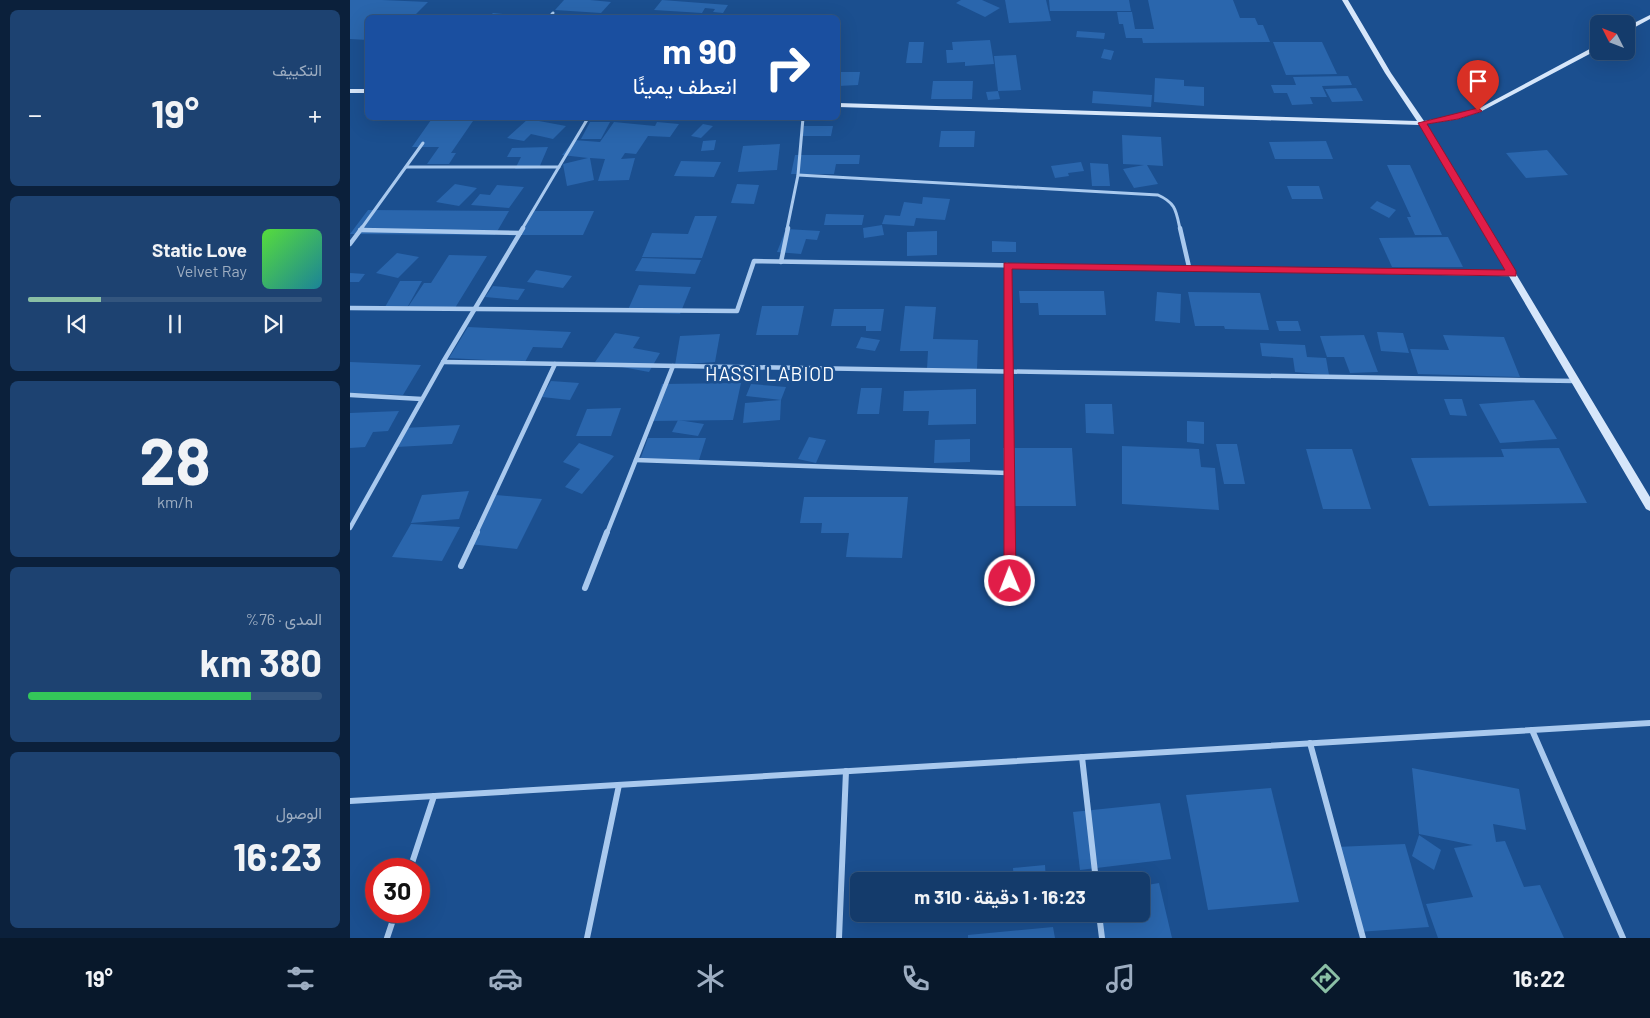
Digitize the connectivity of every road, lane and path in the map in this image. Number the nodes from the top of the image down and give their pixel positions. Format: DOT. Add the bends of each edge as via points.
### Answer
graph roads {
  1 [pos="1345,0"];
  2 [pos="1650,17"];
  3 [pos="1635,25"];
  4 [pos="1590,51"];
  5 [pos="350,91"];
  6 [pos="365,91"];
  7 [pos="840,105"];
  8 [pos="587,120"];
  9 [pos="803,120"];
  10 [pos="1422,123"];
  11 [pos="423,143"];
  12 [pos="406,167"];
  13 [pos="558,167"];
  14 [pos="798,176"];
  15 [pos="360,230"];
  16 [pos="520,233"];
  17 [pos="350,244"];
  18 [pos="780,262"];
  19 [pos="1007,265"];
  20 [pos="1190,267"];
  21 [pos="1512,274"];
  22 [pos="350,308"];
  23 [pos="475,308"];
  24 [pos="443,362"];
  25 [pos="555,364"];
  26 [pos="673,366"];
  27 [pos="1007,371"];
  28 [pos="1576,380"];
  29 [pos="350,394"];
  30 [pos="422,399"];
  31 [pos="636,460"];
  32 [pos="1008,473"];
  33 [pos="1650,506"];
  34 [pos="350,528"];
  35 [pos="461,566"];
  36 [pos="1010,581"];
  37 [pos="585,588"];
  38 [pos="1650,723"];
  39 [pos="1532,730"];
  40 [pos="1310,743"];
  41 [pos="1082,757"];
  42 [pos="846,771"];
  43 [pos="619,785"];
  44 [pos="434,796"];
  45 [pos="350,801"];
  46 [pos="414,858"];
  47 [pos="1095,872"];
  48 [pos="1100,922"];
  49 [pos="392,923"];
  50 [pos="387,938"];
  51 [pos="587,938"];
  52 [pos="839,938"];
  53 [pos="1102,938"];
  54 [pos="1363,938"];
  55 [pos="1623,938"];
  1 -- 10 [label="main road"];
  2 -- 3 [label="main road"];
  4 -- 10 [label="main road" via="1478,111"];
  5 -- 6 [label="main road"];
  7 -- 10 [label="main road"];
  8 -- 13 [label="street"];
  9 -- 14 [label="street"];
  10 -- 21 [label="main road"];
  11 -- 12 [label="street"];
  12 -- 13 [label="street"];
  12 -- 15 [label="street"];
  13 -- 16 [label="street"];
  14 -- 18 [label="street"];
  14 -- 20 [label="street" via="1158,196 1169,200 1176,210"];
  15 -- 16 [label="street"];
  15 -- 17 [label="street"];
  16 -- 23 [label="street"];
  18 -- 19 [label="street"];
  18 -- 23 [label="street" via="754,261 737,311"];
  19 -- 20 [label="street"];
  19 -- 27 [label="street"];
  20 -- 21 [label="street"];
  21 -- 28 [label="main road"];
  22 -- 23 [label="street"];
  23 -- 24 [label="street"];
  24 -- 25 [label="street"];
  24 -- 30 [label="street"];
  25 -- 26 [label="street"];
  25 -- 35 [label="street"];
  26 -- 27 [label="street"];
  26 -- 31 [label="street"];
  27 -- 28 [label="street"];
  27 -- 32 [label="street"];
  28 -- 33 [label="main road"];
  29 -- 30 [label="street"];
  30 -- 34 [label="street"];
  31 -- 32 [label="street"];
  31 -- 37 [label="street"];
  32 -- 36 [label="street"];
  38 -- 39 [label="street"];
  39 -- 40 [label="street"];
  39 -- 55 [label="street"];
  40 -- 41 [label="street"];
  40 -- 54 [label="street"];
  41 -- 42 [label="street"];
  41 -- 47 [label="street"];
  42 -- 43 [label="street"];
  42 -- 52 [label="street"];
  43 -- 44 [label="street"];
  43 -- 51 [label="street"];
  44 -- 45 [label="street"];
  44 -- 46 [label="street"];
  48 -- 53 [label="street"];
  49 -- 50 [label="street"];
}
